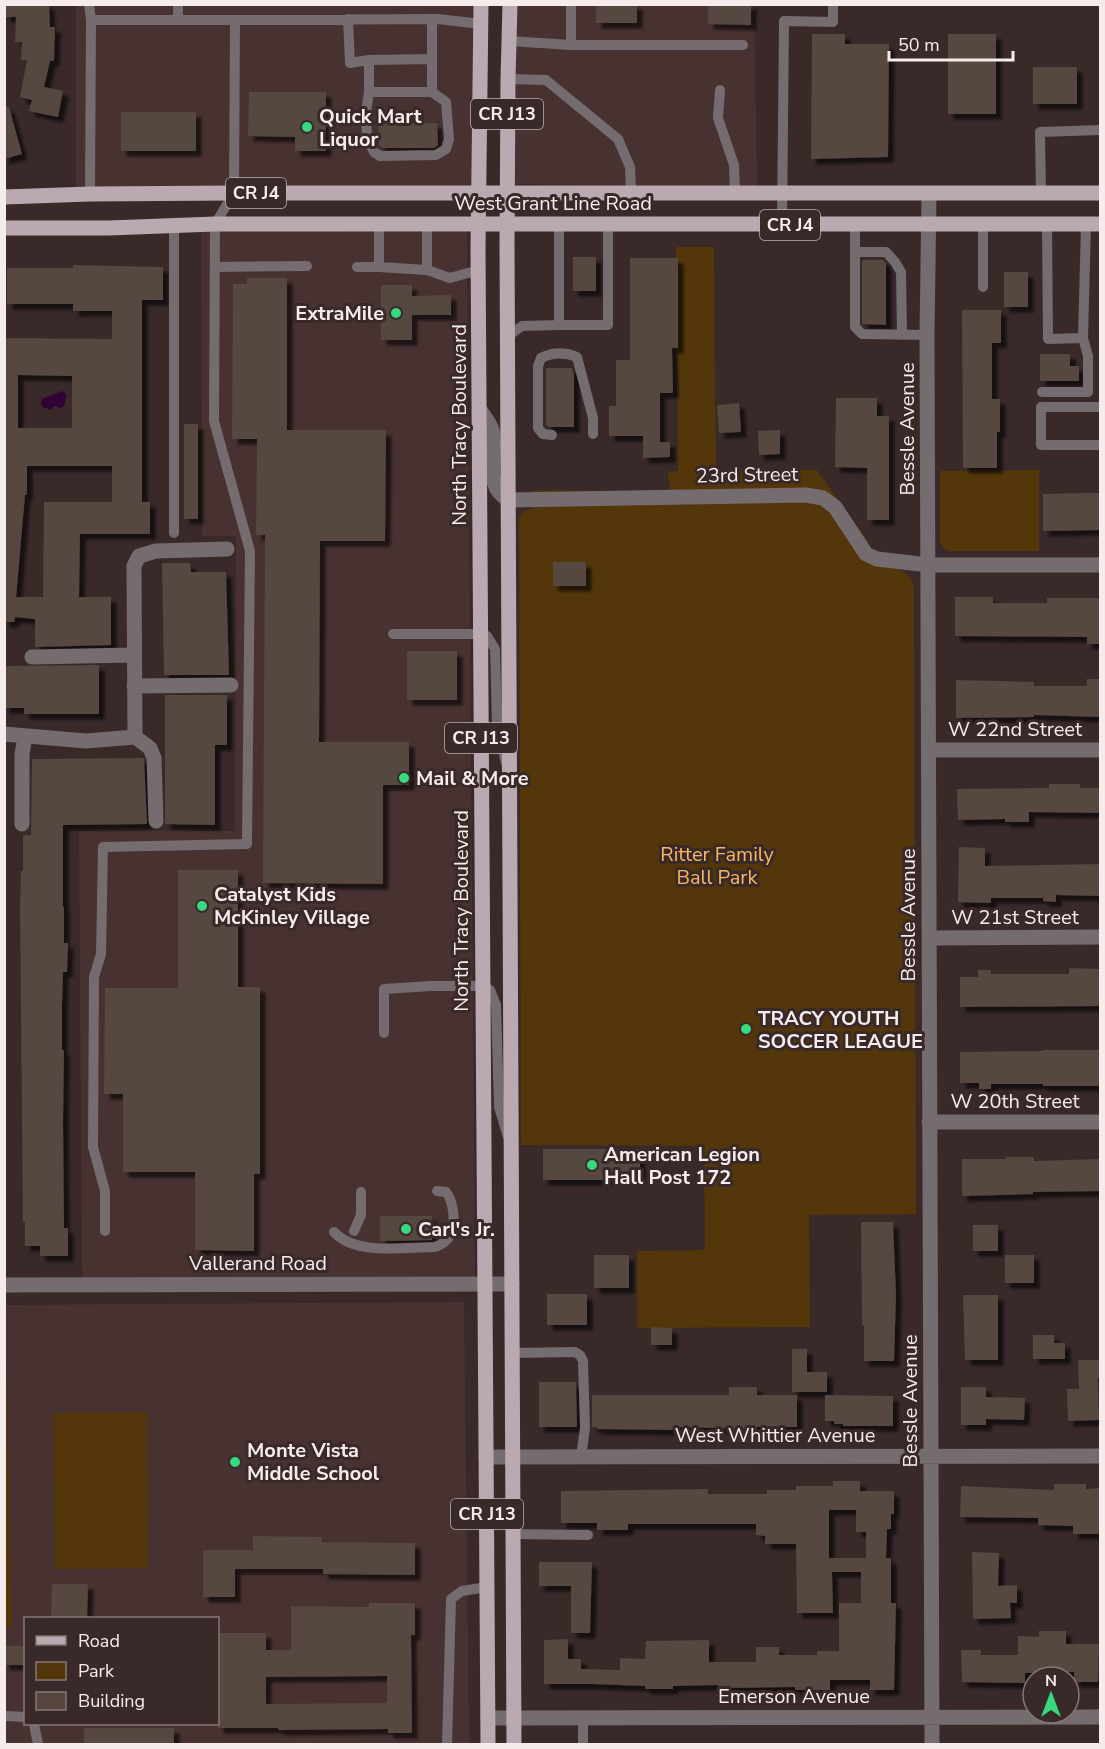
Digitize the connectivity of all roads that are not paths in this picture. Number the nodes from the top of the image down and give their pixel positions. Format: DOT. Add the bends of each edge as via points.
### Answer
graph roads {
  1 [pos="89,4"];
  2 [pos="178,4"];
  3 [pos="481,4"];
  4 [pos="508,4"];
  5 [pos="571,4"];
  6 [pos="832,4"];
  7 [pos="348,19"];
  8 [pos="432,19"];
  9 [pos="91,20"];
  10 [pos="178,20"];
  11 [pos="235,20"];
  12 [pos="481,24"];
  13 [pos="508,41"];
  14 [pos="571,45"];
  15 [pos="743,45"];
  16 [pos="432,59"];
  17 [pos="369,60"];
  18 [pos="508,79"];
  19 [pos="720,90"];
  20 [pos="369,92"];
  21 [pos="432,92"];
  22 [pos="1101,130"];
  23 [pos="631,192"];
  24 [pos="735,192"];
  25 [pos="782,192"];
  26 [pos="234,193"];
  27 [pos="479,193"];
  28 [pos="507,193"];
  29 [pos="1041,193"];
  30 [pos="1101,193"];
  31 [pos="90,194"];
  32 [pos="928,194"];
  33 [pos="7,198"];
  34 [pos="379,223"];
  35 [pos="427,223"];
  36 [pos="174,224"];
  37 [pos="215,224"];
  38 [pos="479,224"];
  39 [pos="507,224"];
  40 [pos="559,224"];
  41 [pos="608,224"];
  42 [pos="855,224"];
  43 [pos="928,224"];
  44 [pos="983,224"];
  45 [pos="1047,224"];
  46 [pos="1094,224"];
  47 [pos="782,225"];
  48 [pos="4,228"];
  49 [pos="855,252"];
  50 [pos="307,266"];
  51 [pos="215,267"];
  52 [pos="357,267"];
  53 [pos="379,267"];
  54 [pos="427,270"];
  55 [pos="479,270"];
  56 [pos="983,287"];
  57 [pos="559,325"];
  58 [pos="902,335"];
  59 [pos="927,335"];
  60 [pos="508,336"];
  61 [pos="1083,338"];
  62 [pos="1042,392"];
  63 [pos="1101,407"];
  64 [pos="480,410"];
  65 [pos="593,434"];
  66 [pos="552,435"];
  67 [pos="1101,445"];
  68 [pos="509,500"];
  69 [pos="174,532"];
  70 [pos="227,549"];
  71 [pos="929,565"];
  72 [pos="1101,565"];
  73 [pos="393,634"];
  74 [pos="481,634"];
  75 [pos="134,655"];
  76 [pos="32,657"];
  77 [pos="231,685"];
  78 [pos="134,686"];
  79 [pos="4,734"];
  80 [pos="25,737"];
  81 [pos="135,737"];
  82 [pos="929,750"];
  83 [pos="1101,750"];
  84 [pos="509,777"];
  85 [pos="156,821"];
  86 [pos="22,824"];
  87 [pos="1101,937"];
  88 [pos="930,938"];
  89 [pos="483,986"];
  90 [pos="384,1033"];
  91 [pos="929,1122"];
  92 [pos="1101,1122"];
  93 [pos="511,1146"];
  94 [pos="436,1191"];
  95 [pos="361,1192"];
  96 [pos="354,1231"];
  97 [pos="105,1232"];
  98 [pos="334,1232"];
  99 [pos="484,1283"];
  100 [pos="512,1284"];
  101 [pos="4,1285"];
  102 [pos="512,1353"];
  103 [pos="931,1456"];
  104 [pos="1101,1456"];
  105 [pos="486,1457"];
  106 [pos="512,1457"];
  107 [pos="580,1457"];
  108 [pos="512,1534"];
  109 [pos="588,1535"];
  110 [pos="487,1587"];
  111 [pos="4,1716"];
  112 [pos="24,1717"];
  113 [pos="932,1717"];
  114 [pos="1101,1717"];
  115 [pos="513,1718"];
  116 [pos="583,1718"];
  117 [pos="488,1719"];
  118 [pos="33,1725"];
  119 [pos="38,1744"];
  120 [pos="447,1744"];
  121 [pos="488,1744"];
  122 [pos="513,1744"];
  123 [pos="584,1744"];
  124 [pos="932,1744"];
  1 -- 9 [label="lane"];
  2 -- 10 [label="lane"];
  3 -- 12 [label="main road, North Tracy Boulevard / CR J13"];
  4 -- 13 [label="main road, CR J13"];
  5 -- 14 [label="lane"];
  6 -- 25 [label="lane" via="833,22 784,21"];
  7 -- 8 [label="lane"];
  7 -- 11 [label="lane"];
  7 -- 17 [label="lane" via="350,63"];
  8 -- 12 [label="lane"];
  8 -- 16 [label="lane"];
  9 -- 10 [label="lane"];
  9 -- 31 [label="lane"];
  10 -- 11 [label="lane"];
  11 -- 26 [label="lane"];
  12 -- 27 [label="main road, North Tracy Boulevard / CR J13"];
  13 -- 14 [label="lane"];
  13 -- 18 [label="main road, CR J13"];
  14 -- 15 [label="lane"];
  16 -- 17 [label="lane"];
  16 -- 21 [label="lane"];
  17 -- 20 [label="lane"];
  18 -- 23 [label="lane" via="546,80 618,139 630,167"];
  18 -- 28 [label="main road, CR J13"];
  19 -- 24 [label="lane" via="718,118 735,165"];
  20 -- 21 [label="lane"];
  20 -- 21 [label="lane" via="366,139 380,156 436,155 446,149 446,102"];
  22 -- 29 [label="lane" via="1040,132"];
  23 -- 24 [label="main road, West Grant Line Road / CR J4"];
  23 -- 28 [label="main road, West Grant Line Road / CR J4"];
  24 -- 25 [label="main road, West Grant Line Road / CR J4"];
  25 -- 32 [label="main road, West Grant Line Road / CR J4"];
  25 -- 47 [label="lane"];
  26 -- 27 [label="main road, West Grant Line Road / CR J4"];
  26 -- 31 [label="main road, West Grant Line Road / CR J4"];
  26 -- 37 [label="lane"];
  27 -- 28 [label="main road, West Grant Line Road / CR J4"];
  27 -- 38 [label="main road, North Tracy Boulevard / CR J13"];
  28 -- 39 [label="main road, CR J13"];
  29 -- 30 [label="main road, West Grant Line Road / CR J4"];
  29 -- 32 [label="main road, West Grant Line Road / CR J4"];
  31 -- 33 [label="main road, West Grant Line Road / CR J4"];
  32 -- 43 [label="street, Bessle Avenue"];
  34 -- 35 [label="main road, West Grant Line Road / CR J4"];
  34 -- 37 [label="main road, West Grant Line Road / CR J4"];
  34 -- 53 [label="lane"];
  35 -- 38 [label="main road, West Grant Line Road / CR J4"];
  35 -- 54 [label="lane"];
  36 -- 37 [label="main road, West Grant Line Road / CR J4"];
  36 -- 48 [label="main road, West Grant Line Road / CR J4"];
  36 -- 69 [label="lane"];
  37 -- 51 [label="lane"];
  38 -- 39 [label="main road, West Grant Line Road / CR J4"];
  38 -- 55 [label="main road, North Tracy Boulevard / CR J13"];
  39 -- 40 [label="main road, West Grant Line Road / CR J4"];
  39 -- 60 [label="main road, CR J13"];
  40 -- 41 [label="main road, West Grant Line Road / CR J4"];
  40 -- 57 [label="lane"];
  41 -- 47 [label="main road, West Grant Line Road / CR J4"];
  41 -- 57 [label="lane" via="608,325"];
  42 -- 43 [label="main road, West Grant Line Road / CR J4"];
  42 -- 47 [label="main road, West Grant Line Road / CR J4"];
  42 -- 49 [label="lane"];
  43 -- 44 [label="main road, West Grant Line Road / CR J4"];
  43 -- 59 [label="street, Bessle Avenue"];
  44 -- 45 [label="main road, West Grant Line Road / CR J4"];
  44 -- 56 [label="lane"];
  45 -- 46 [label="main road, West Grant Line Road / CR J4"];
  45 -- 61 [label="lane" via="1048,339"];
  46 -- 61 [label="lane"];
  49 -- 58 [label="lane" via="886,252 896,262 901,272"];
  49 -- 58 [label="lane" via="855,327 862,334"];
  50 -- 51 [label="lane"];
  51 -- 97 [label="lane" via="214,421 250,551 247,844 103,847 101,954 94,977 93,1147 105,1191"];
  52 -- 53 [label="lane"];
  53 -- 54 [label="lane"];
  54 -- 55 [label="lane" via="450,278"];
  55 -- 64 [label="main road, North Tracy Boulevard / CR J13"];
  57 -- 60 [label="lane" via="522,327"];
  58 -- 59 [label="lane"];
  59 -- 71 [label="street, Bessle Avenue"];
  60 -- 68 [label="main road, CR J13"];
  61 -- 62 [label="lane" via="1088,356 1088,392"];
  63 -- 67 [label="lane" via="1041,407 1041,446"];
  64 -- 68 [label="street" via="493,432 494,482"];
  64 -- 74 [label="main road, North Tracy Boulevard / CR J13"];
  65 -- 66 [label="lane" via="593,418 577,357 550,353 541,358 538,366 538,428 543,434"];
  68 -- 71 [label="street, 23rd Street" via="806,495 823,498 835,507 866,554 877,559"];
  68 -- 84 [label="main road, CR J13"];
  70 -- 75 [label="street" via="156,551 139,556 134,566"];
  71 -- 72 [label="street, 23rd Street"];
  71 -- 82 [label="street, Bessle Avenue"];
  73 -- 74 [label="lane"];
  74 -- 84 [label="lane" via="487,636 495,649 498,736"];
  74 -- 89 [label="main road, North Tracy Boulevard / CR J13"];
  75 -- 76 [label="street"];
  75 -- 78 [label="street"];
  77 -- 78 [label="street"];
  78 -- 81 [label="street"];
  79 -- 80 [label="street"];
  80 -- 81 [label="street" via="86,741"];
  80 -- 86 [label="street"];
  81 -- 85 [label="street" via="150,748 154,758"];
  82 -- 83 [label="street, W 22nd Street"];
  82 -- 88 [label="street, Bessle Avenue"];
  84 -- 93 [label="main road, CR J13"];
  87 -- 88 [label="street, W 21st Street"];
  88 -- 91 [label="street, Bessle Avenue"];
  89 -- 90 [label="lane" via="384,988"];
  89 -- 93 [label="lane" via="490,990 496,1005 499,1107"];
  89 -- 99 [label="main road, North Tracy Boulevard / CR J13"];
  91 -- 92 [label="street, W 20th Street"];
  91 -- 103 [label="street, Bessle Avenue"];
  93 -- 100 [label="main road, CR J13"];
  94 -- 98 [label="lane" via="446,1192 452,1200 452,1229 450,1237 435,1247 362,1247 349,1244"];
  95 -- 96 [label="lane" via="361,1215"];
  99 -- 100 [label="street, Vallerand Road"];
  99 -- 101 [label="street, Vallerand Road"];
  99 -- 105 [label="main road, North Tracy Boulevard / CR J13"];
  100 -- 102 [label="main road, CR J13"];
  102 -- 106 [label="main road, CR J13"];
  102 -- 107 [label="lane" via="580,1355 585,1428"];
  103 -- 104 [label="street, West Whittier Avenue"];
  103 -- 107 [label="street, West Whittier Avenue"];
  103 -- 113 [label="street, Bessle Avenue"];
  105 -- 106 [label="street, West Whittier Avenue"];
  105 -- 110 [label="main road, North Tracy Boulevard / CR J13"];
  106 -- 107 [label="street, West Whittier Avenue"];
  106 -- 108 [label="main road, CR J13"];
  108 -- 109 [label="lane"];
  108 -- 115 [label="main road, CR J13"];
  110 -- 117 [label="main road, North Tracy Boulevard / CR J13"];
  110 -- 120 [label="lane" via="462,1591 451,1599"];
  111 -- 112 [label="lane"];
  113 -- 114 [label="street, Emerson Avenue"];
  113 -- 116 [label="street, Emerson Avenue"];
  113 -- 124 [label="street, Bessle Avenue"];
  115 -- 116 [label="street, Emerson Avenue"];
  115 -- 117 [label="street, Emerson Avenue"];
  115 -- 122 [label="main road, CR J13"];
  116 -- 123 [label="lane"];
  117 -- 121 [label="main road, North Tracy Boulevard / CR J13"];
  118 -- 119 [label="lane"];
}
